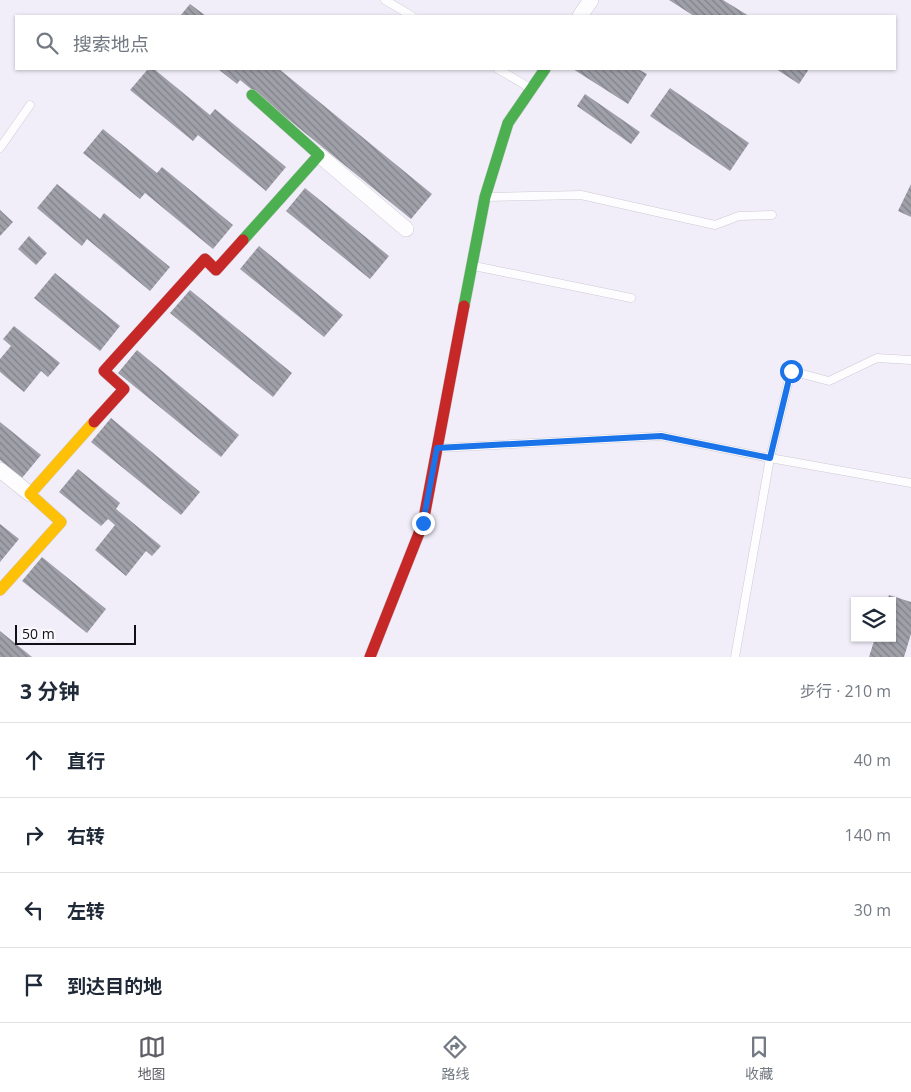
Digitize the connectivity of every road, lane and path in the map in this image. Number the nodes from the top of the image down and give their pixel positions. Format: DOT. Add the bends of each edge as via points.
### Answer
graph roads {
  1 [pos="385,0"];
  2 [pos="591,0"];
  3 [pos="410,15"];
  4 [pos="581,15"];
  5 [pos="500,70"];
  6 [pos="544,70"];
  7 [pos="531,89"];
  8 [pos="252,95"];
  9 [pos="30,105"];
  10 [pos="0,148"];
  11 [pos="319,155"];
  12 [pos="486,196"];
  13 [pos="772,215"];
  14 [pos="406,229"];
  15 [pos="472,265"];
  16 [pos="631,298"];
  17 [pos="911,360"];
  18 [pos="437,448"];
  19 [pos="770,458"];
  20 [pos="0,470"];
  21 [pos="911,483"];
  22 [pos="30,494"];
  23 [pos="0,590"];
  24 [pos="370,657"];
  25 [pos="734,657"];
  1 -- 3 [label="lane"];
  2 -- 4 [label="street"];
  5 -- 7 [label="lane"];
  6 -- 7 [label="street"];
  7 -- 12 [label="street" via="508,123"];
  8 -- 11 [label="street"];
  9 -- 10 [label="lane"];
  11 -- 14 [label="street"];
  11 -- 22 [label="street" via="216,270 205,259 104,371 124,389"];
  12 -- 13 [label="lane" via="581,195 715,225 739,216"];
  12 -- 15 [label="street"];
  15 -- 16 [label="lane"];
  15 -- 18 [label="street"];
  17 -- 19 [label="lane" via="877,358 829,381 791,371"];
  18 -- 19 [label="lane" via="661,436"];
  18 -- 24 [label="street" via="423,523"];
  19 -- 21 [label="lane"];
  19 -- 25 [label="lane"];
  20 -- 22 [label="street"];
  22 -- 23 [label="street" via="61,522"];
}
